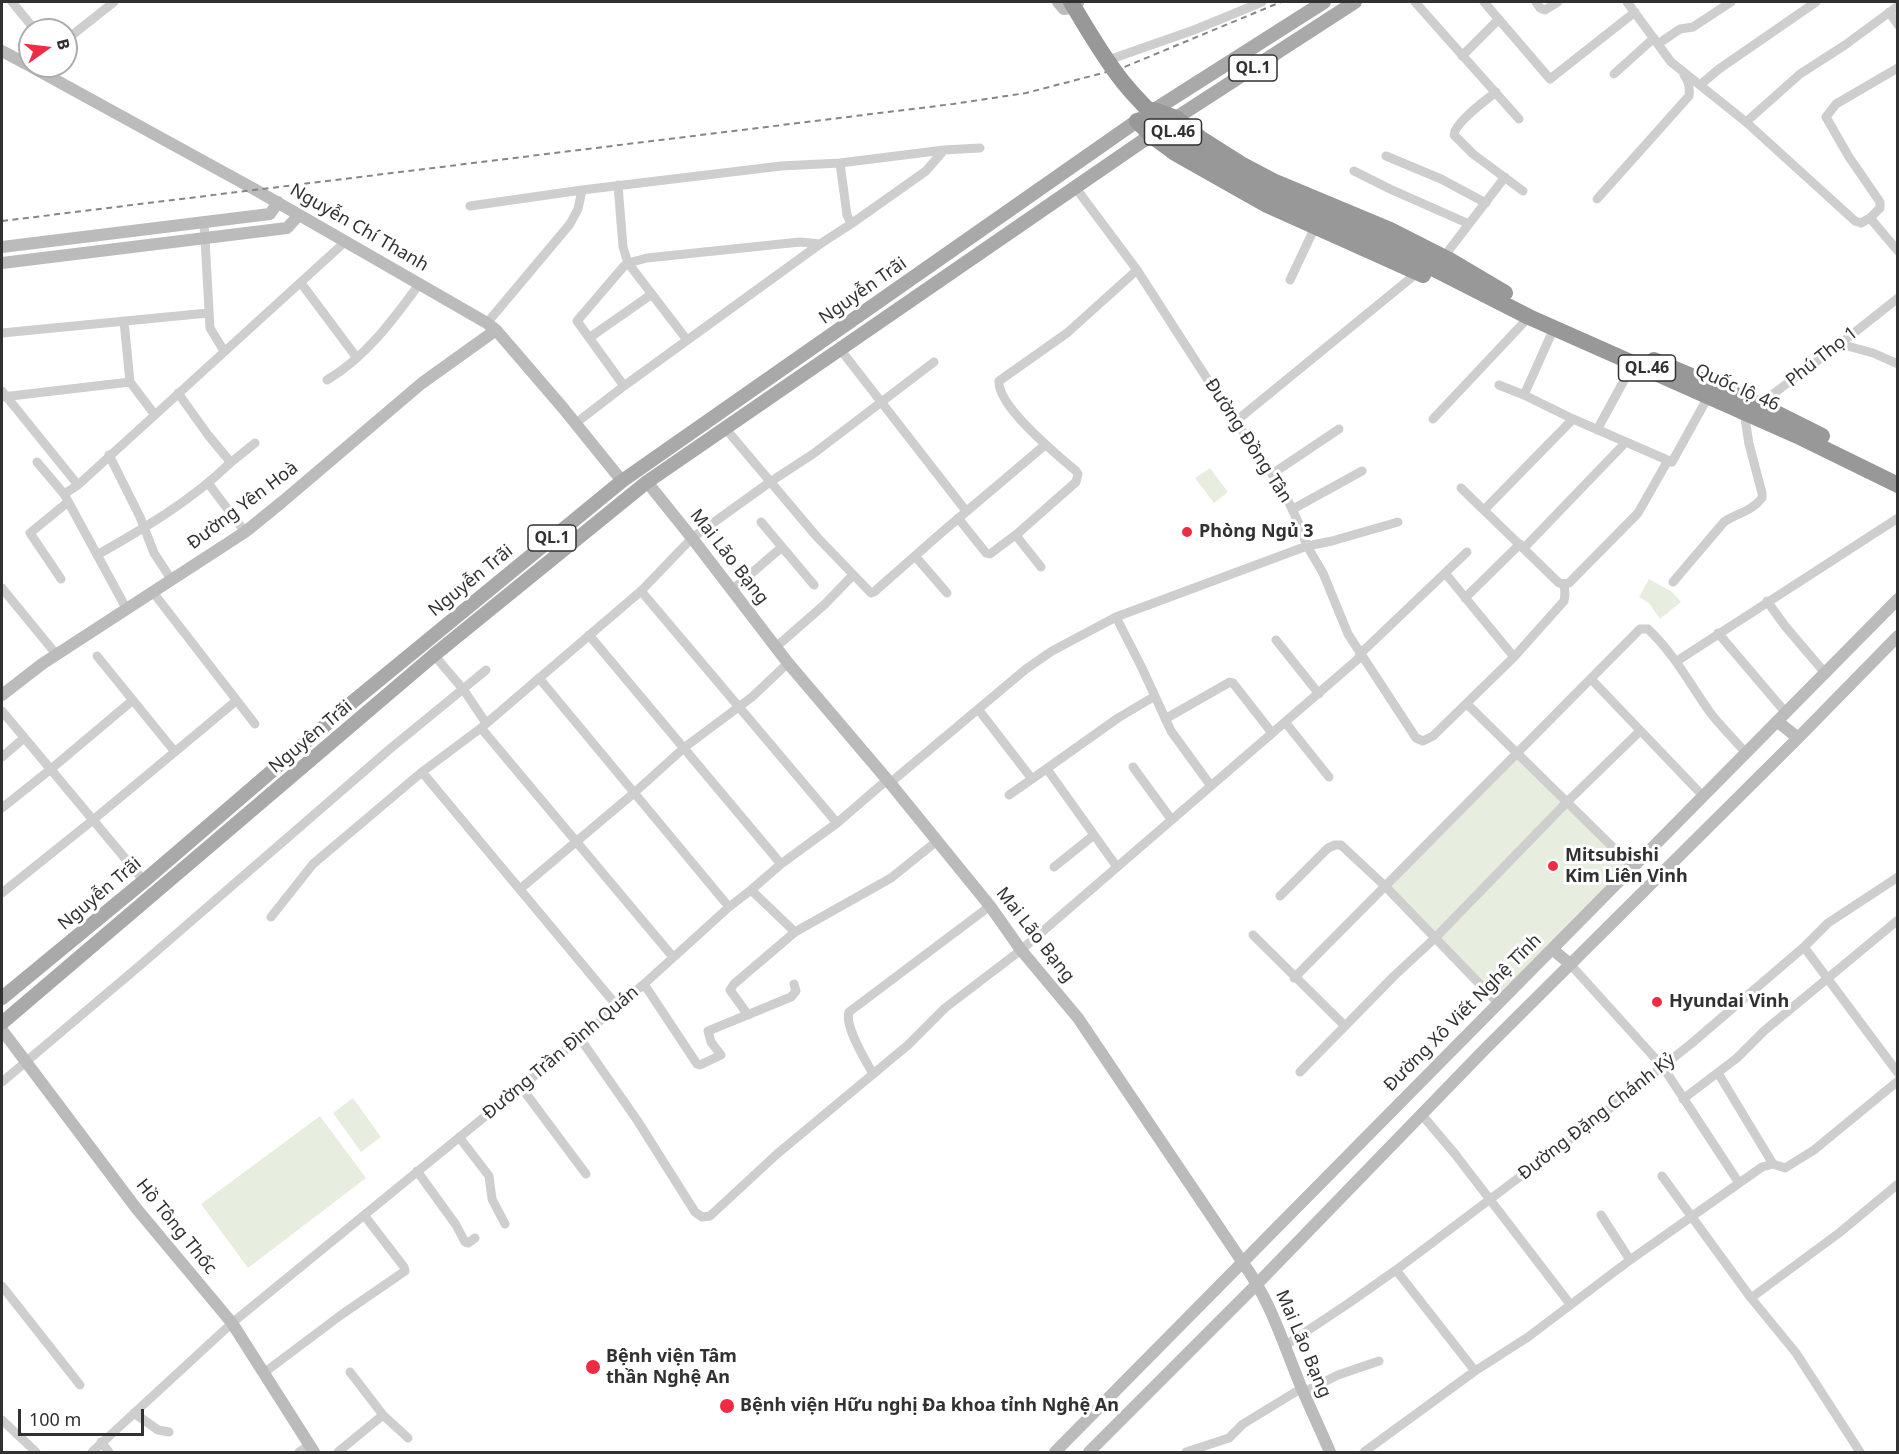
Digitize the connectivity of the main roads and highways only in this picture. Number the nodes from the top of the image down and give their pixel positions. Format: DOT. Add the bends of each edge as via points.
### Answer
graph roads {
  1 [pos="1071,2"];
  2 [pos="1324,2"];
  3 [pos="1355,2"];
  4 [pos="1154,110"];
  5 [pos="1176,118"];
  6 [pos="1137,121"];
  7 [pos="1152,136"];
  8 [pos="1316,221"];
  9 [pos="1499,296"];
  10 [pos="1555,322"];
  11 [pos="1898,473"];
  12 [pos="622,481"];
  13 [pos="647,482"];
  14 [pos="1898,485"];
  15 [pos="2,998"];
  16 [pos="2,1023"];
  1 -- 8 [label="highway, QL.46, bridge" via="1124,83 1170,130"];
  2 -- 4 [label="main road, QL.1"];
  3 -- 5 [label="main road, QL.1"];
  4 -- 5 [label="highway"];
  4 -- 6 [label="main road, QL.1"];
  5 -- 7 [label="main road, QL.1"];
  5 -- 9 [label="highway" via="1200,138 1266,178 1445,258"];
  6 -- 7 [label="highway"];
  6 -- 12 [label="main road, Nguyễn Trãi / QL.1"];
  7 -- 8 [label="highway" via="1267,205"];
  7 -- 13 [label="main road, Nguyễn Trãi / QL.1"];
  8 -- 9 [label="highway, Quốc lộ 46 / QL.46" via="1397,250"];
  8 -- 9 [label="highway" via="1418,273"];
  9 -- 10 [label="highway, Quốc lộ 46 / QL.46"];
  9 -- 10 [label="highway, Quốc lộ 46 / QL.46" via="1529,317"];
  10 -- 11 [label="highway, Quốc lộ 46 / QL.46" via="1760,405"];
  10 -- 14 [label="highway, Quốc lộ 46 / QL.46"];
  12 -- 13 [label="main road"];
  12 -- 15 [label="main road, Nguyễn Trãi / QL.1"];
  13 -- 16 [label="main road, Nguyên Trãi / QL.1" via="434,655"];
}
